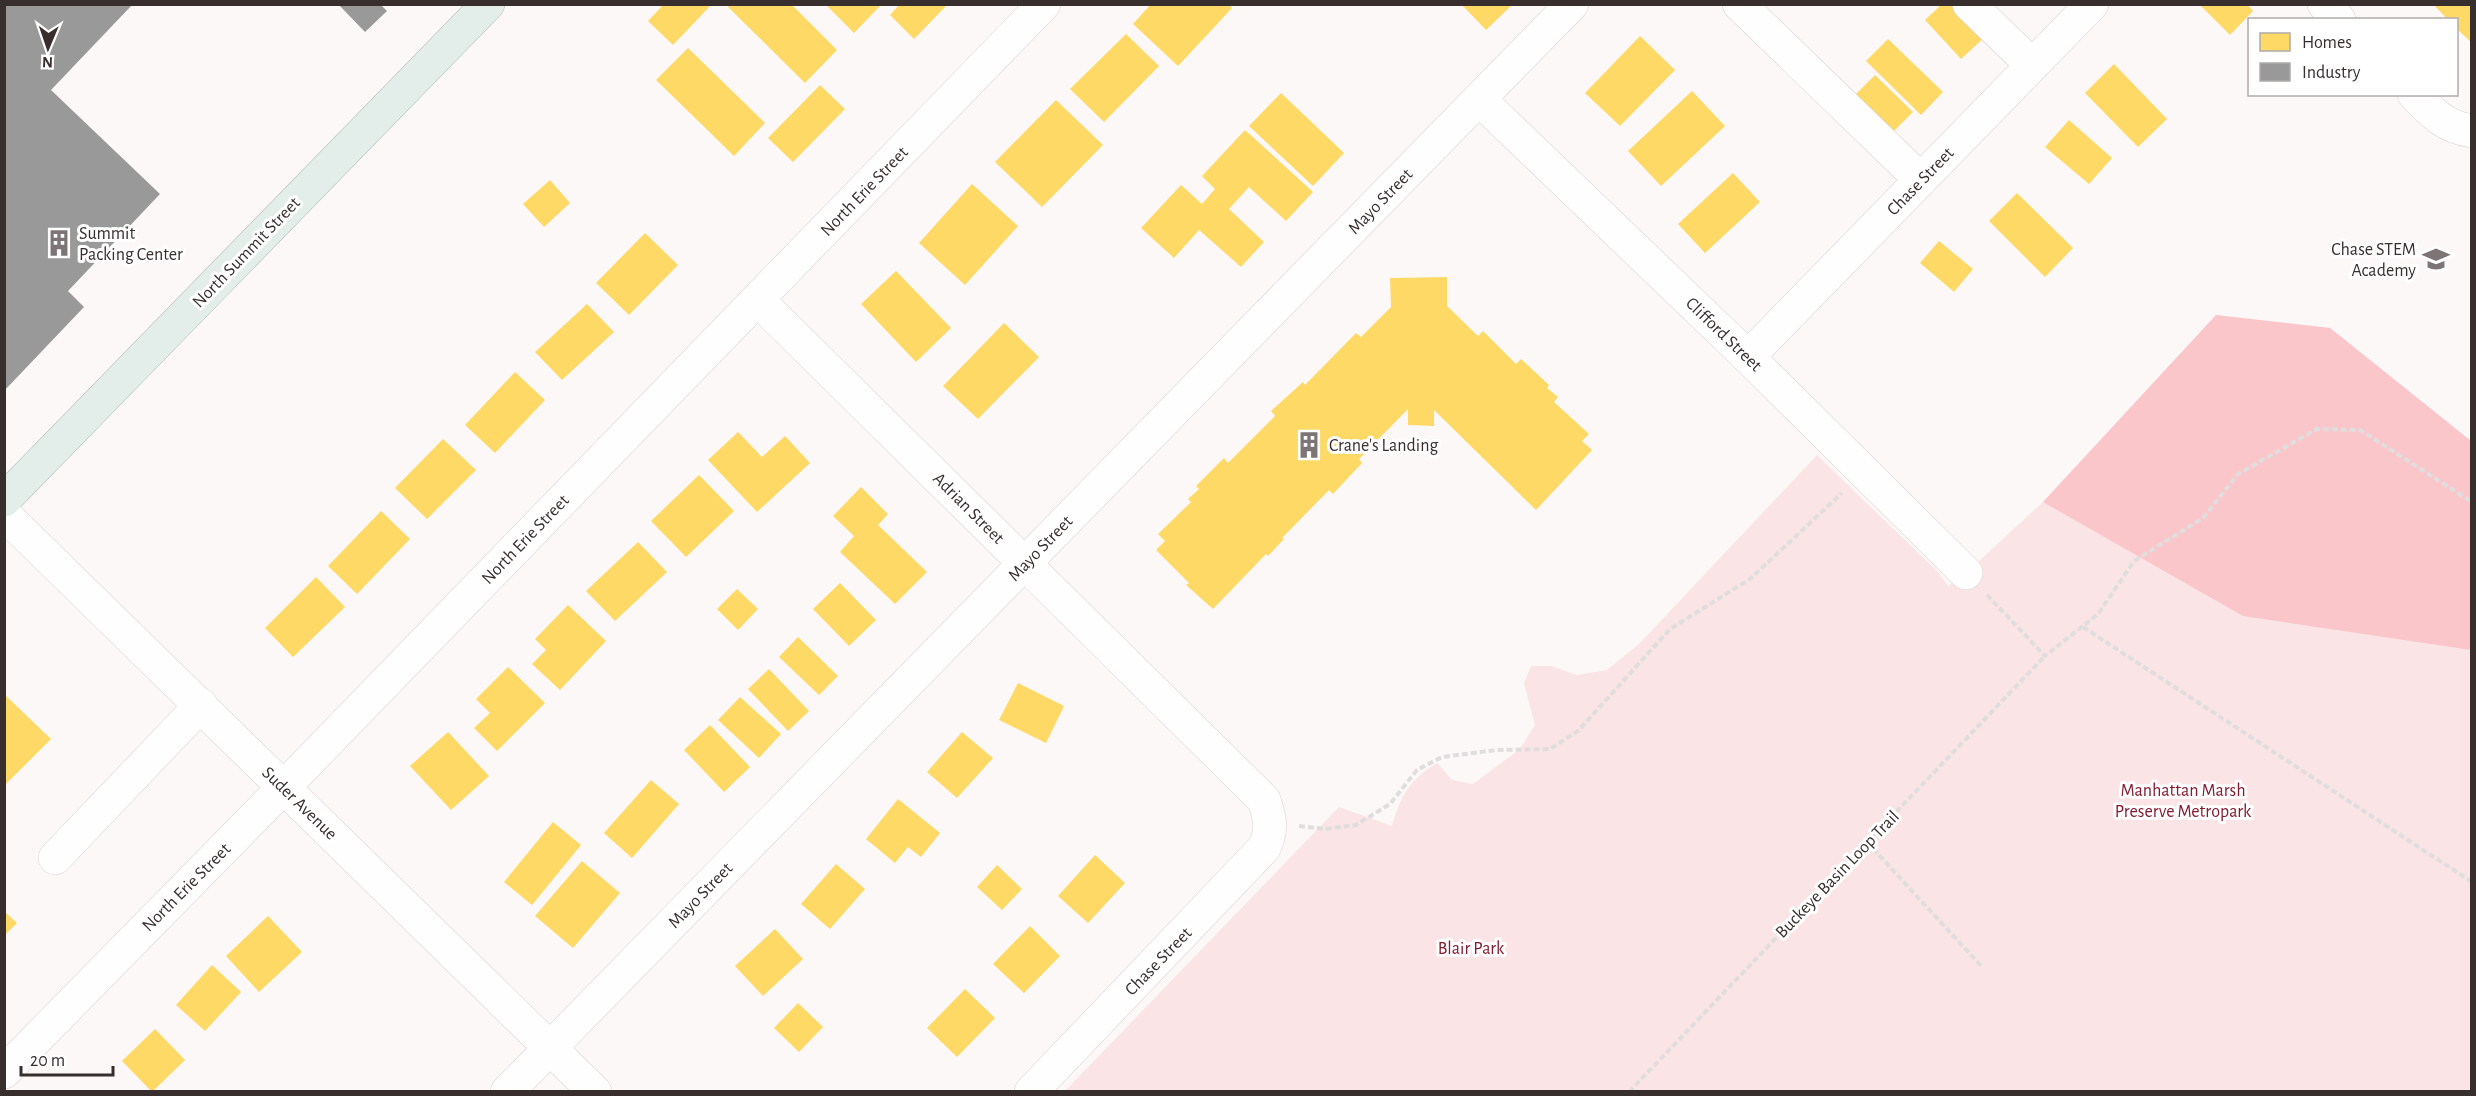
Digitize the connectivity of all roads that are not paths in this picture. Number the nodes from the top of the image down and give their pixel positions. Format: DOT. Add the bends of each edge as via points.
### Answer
graph roads {
  1 [pos="488,4"];
  2 [pos="1044,4"];
  3 [pos="1572,4"];
  4 [pos="1739,4"];
  5 [pos="1969,4"];
  6 [pos="2092,4"];
  7 [pos="2324,4"];
  8 [pos="2337,18"];
  9 [pos="2032,65"];
  10 [pos="2416,96"];
  11 [pos="1479,99"];
  12 [pos="2472,130"];
  13 [pos="1921,180"];
  14 [pos="758,300"];
  15 [pos="1748,357"];
  16 [pos="4,500"];
  17 [pos="4,514"];
  18 [pos="1025,563"];
  19 [pos="1966,573"];
  20 [pos="201,705"];
  21 [pos="284,787"];
  22 [pos="1271,823"];
  23 [pos="55,858"];
  24 [pos="550,1047"];
  25 [pos="4,1072"];
  26 [pos="507,1092"];
  27 [pos="596,1092"];
  28 [pos="1031,1092"];
  1 -- 16 [label="main road, North Summit Street"];
  2 -- 14 [label="street, North Erie Street"];
  3 -- 11 [label="street, Mayo Street"];
  4 -- 13 [label="street"];
  5 -- 9 [label="street"];
  6 -- 9 [label="street, Chase Street"];
  7 -- 8 [label="street"];
  9 -- 13 [label="street, Chase Street"];
  10 -- 12 [label="street" via="2441,122"];
  11 -- 15 [label="street, Clifford Street"];
  11 -- 18 [label="street, Mayo Street"];
  13 -- 15 [label="street, Chase Street"];
  14 -- 18 [label="street, Adrian Street"];
  14 -- 21 [label="street, North Erie Street"];
  15 -- 19 [label="street, Clifford Street"];
  17 -- 20 [label="street, Suder Avenue"];
  18 -- 22 [label="street, Adrian Street" via="1256,790 1264,800"];
  18 -- 24 [label="street, Mayo Street"];
  20 -- 21 [label="street, Suder Avenue"];
  20 -- 23 [label="street"];
  21 -- 24 [label="street, Suder Avenue"];
  21 -- 25 [label="street, North Erie Street"];
  22 -- 28 [label="street, Chase Street" via="1264,848"];
  24 -- 26 [label="street, Mayo Street"];
  24 -- 27 [label="street, Suder Avenue"];
}
